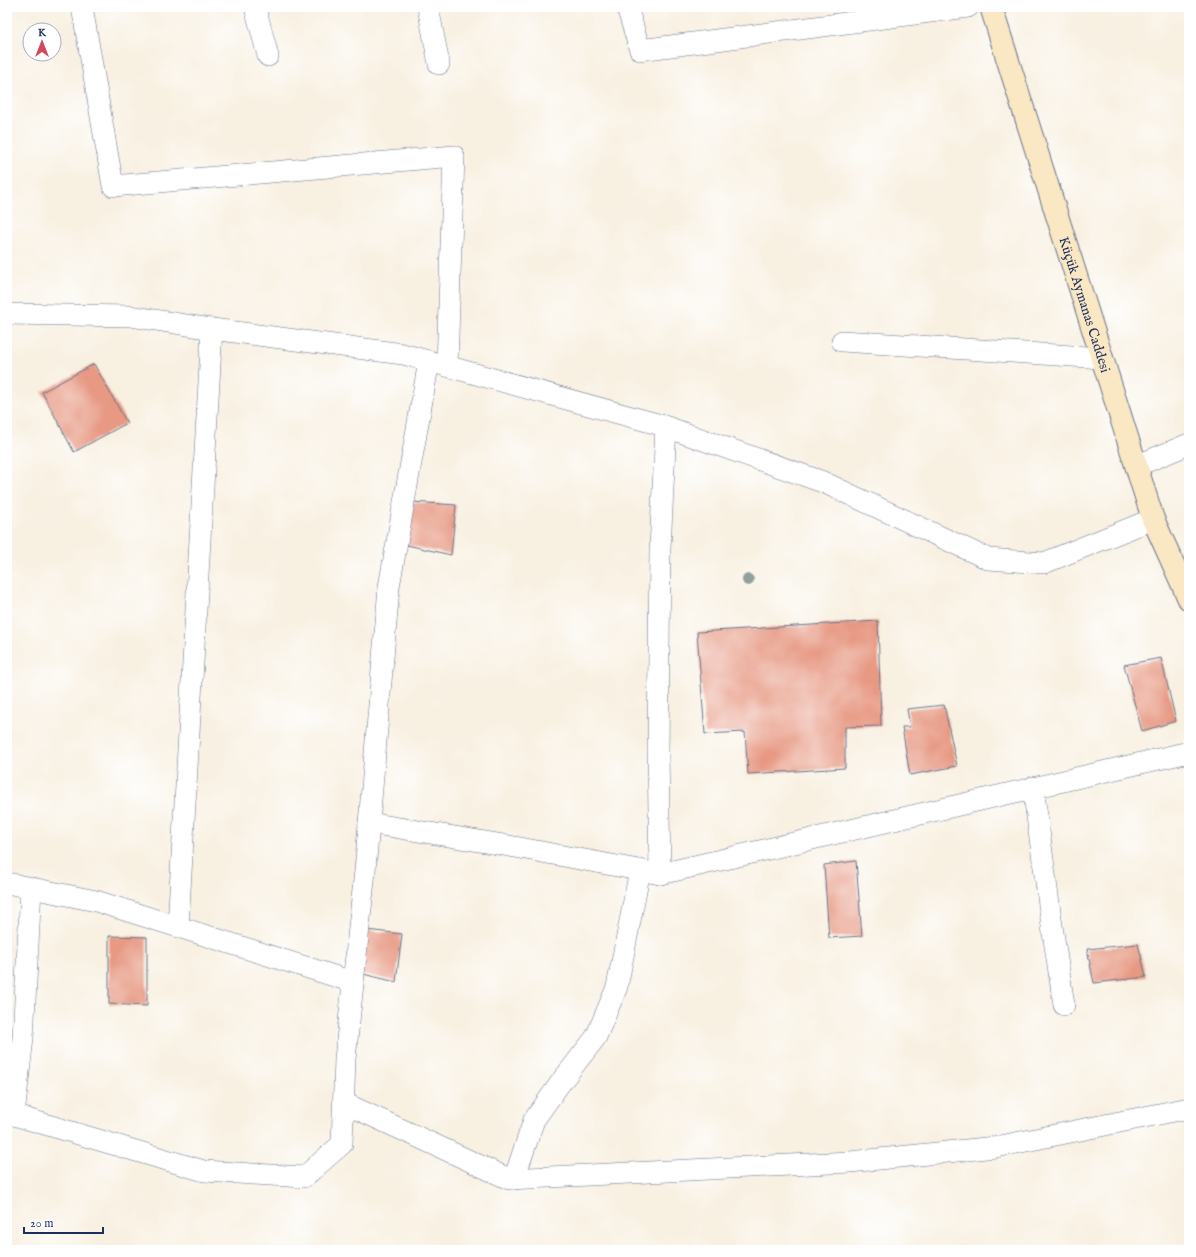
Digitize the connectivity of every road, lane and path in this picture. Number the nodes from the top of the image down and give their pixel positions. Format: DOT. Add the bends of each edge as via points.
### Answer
graph roads {
  1 [pos="82,7"];
  2 [pos="255,7"];
  3 [pos="428,7"];
  4 [pos="627,7"];
  5 [pos="968,7"];
  6 [pos="991,7"];
  7 [pos="268,56"];
  8 [pos="439,64"];
  9 [pos="7,314"];
  10 [pos="212,329"];
  11 [pos="842,341"];
  12 [pos="1102,358"];
  13 [pos="438,363"];
  14 [pos="666,427"];
  15 [pos="1189,444"];
  16 [pos="1136,466"];
  17 [pos="1153,519"];
  18 [pos="1189,599"];
  19 [pos="1189,752"];
  20 [pos="1033,787"];
  21 [pos="369,823"];
  22 [pos="650,872"];
  23 [pos="7,883"];
  24 [pos="31,888"];
  25 [pos="178,926"];
  26 [pos="353,982"];
  27 [pos="1064,1005"];
  28 [pos="344,1103"];
  29 [pos="1189,1108"];
  30 [pos="10,1114"];
  31 [pos="514,1179"];
  1 -- 13 [label="street" via="113,186 454,156"];
  2 -- 7 [label="street"];
  3 -- 8 [label="street"];
  4 -- 5 [label="street" via="640,50"];
  6 -- 12 [label="street, Küçük Aymanas Caddesi"];
  9 -- 10 [label="street" via="130,316"];
  10 -- 13 [label="street" via="403,354"];
  10 -- 25 [label="street"];
  11 -- 12 [label="street"];
  12 -- 16 [label="street, Küçük Aymanas Caddesi"];
  13 -- 14 [label="street"];
  13 -- 21 [label="street" via="389,587"];
  14 -- 17 [label="street" via="823,482 988,559 1044,563"];
  14 -- 22 [label="street" via="660,549 658,752"];
  15 -- 16 [label="street"];
  16 -- 17 [label="street, Küçük Aymanas Caddesi"];
  17 -- 18 [label="street, Küçük Aymanas Caddesi"];
  19 -- 20 [label="street"];
  20 -- 22 [label="street"];
  20 -- 27 [label="street"];
  21 -- 22 [label="street"];
  21 -- 26 [label="street"];
  22 -- 31 [label="street" via="617,987 596,1037 534,1120"];
  23 -- 24 [label="street"];
  24 -- 25 [label="street" via="96,901"];
  24 -- 30 [label="street" via="23,1038"];
  25 -- 26 [label="street"];
  26 -- 28 [label="street" via="345,1059"];
  28 -- 30 [label="street" via="342,1144 304,1177 204,1171"];
  28 -- 31 [label="street"];
  29 -- 31 [label="street" via="996,1147 850,1162"];
}
